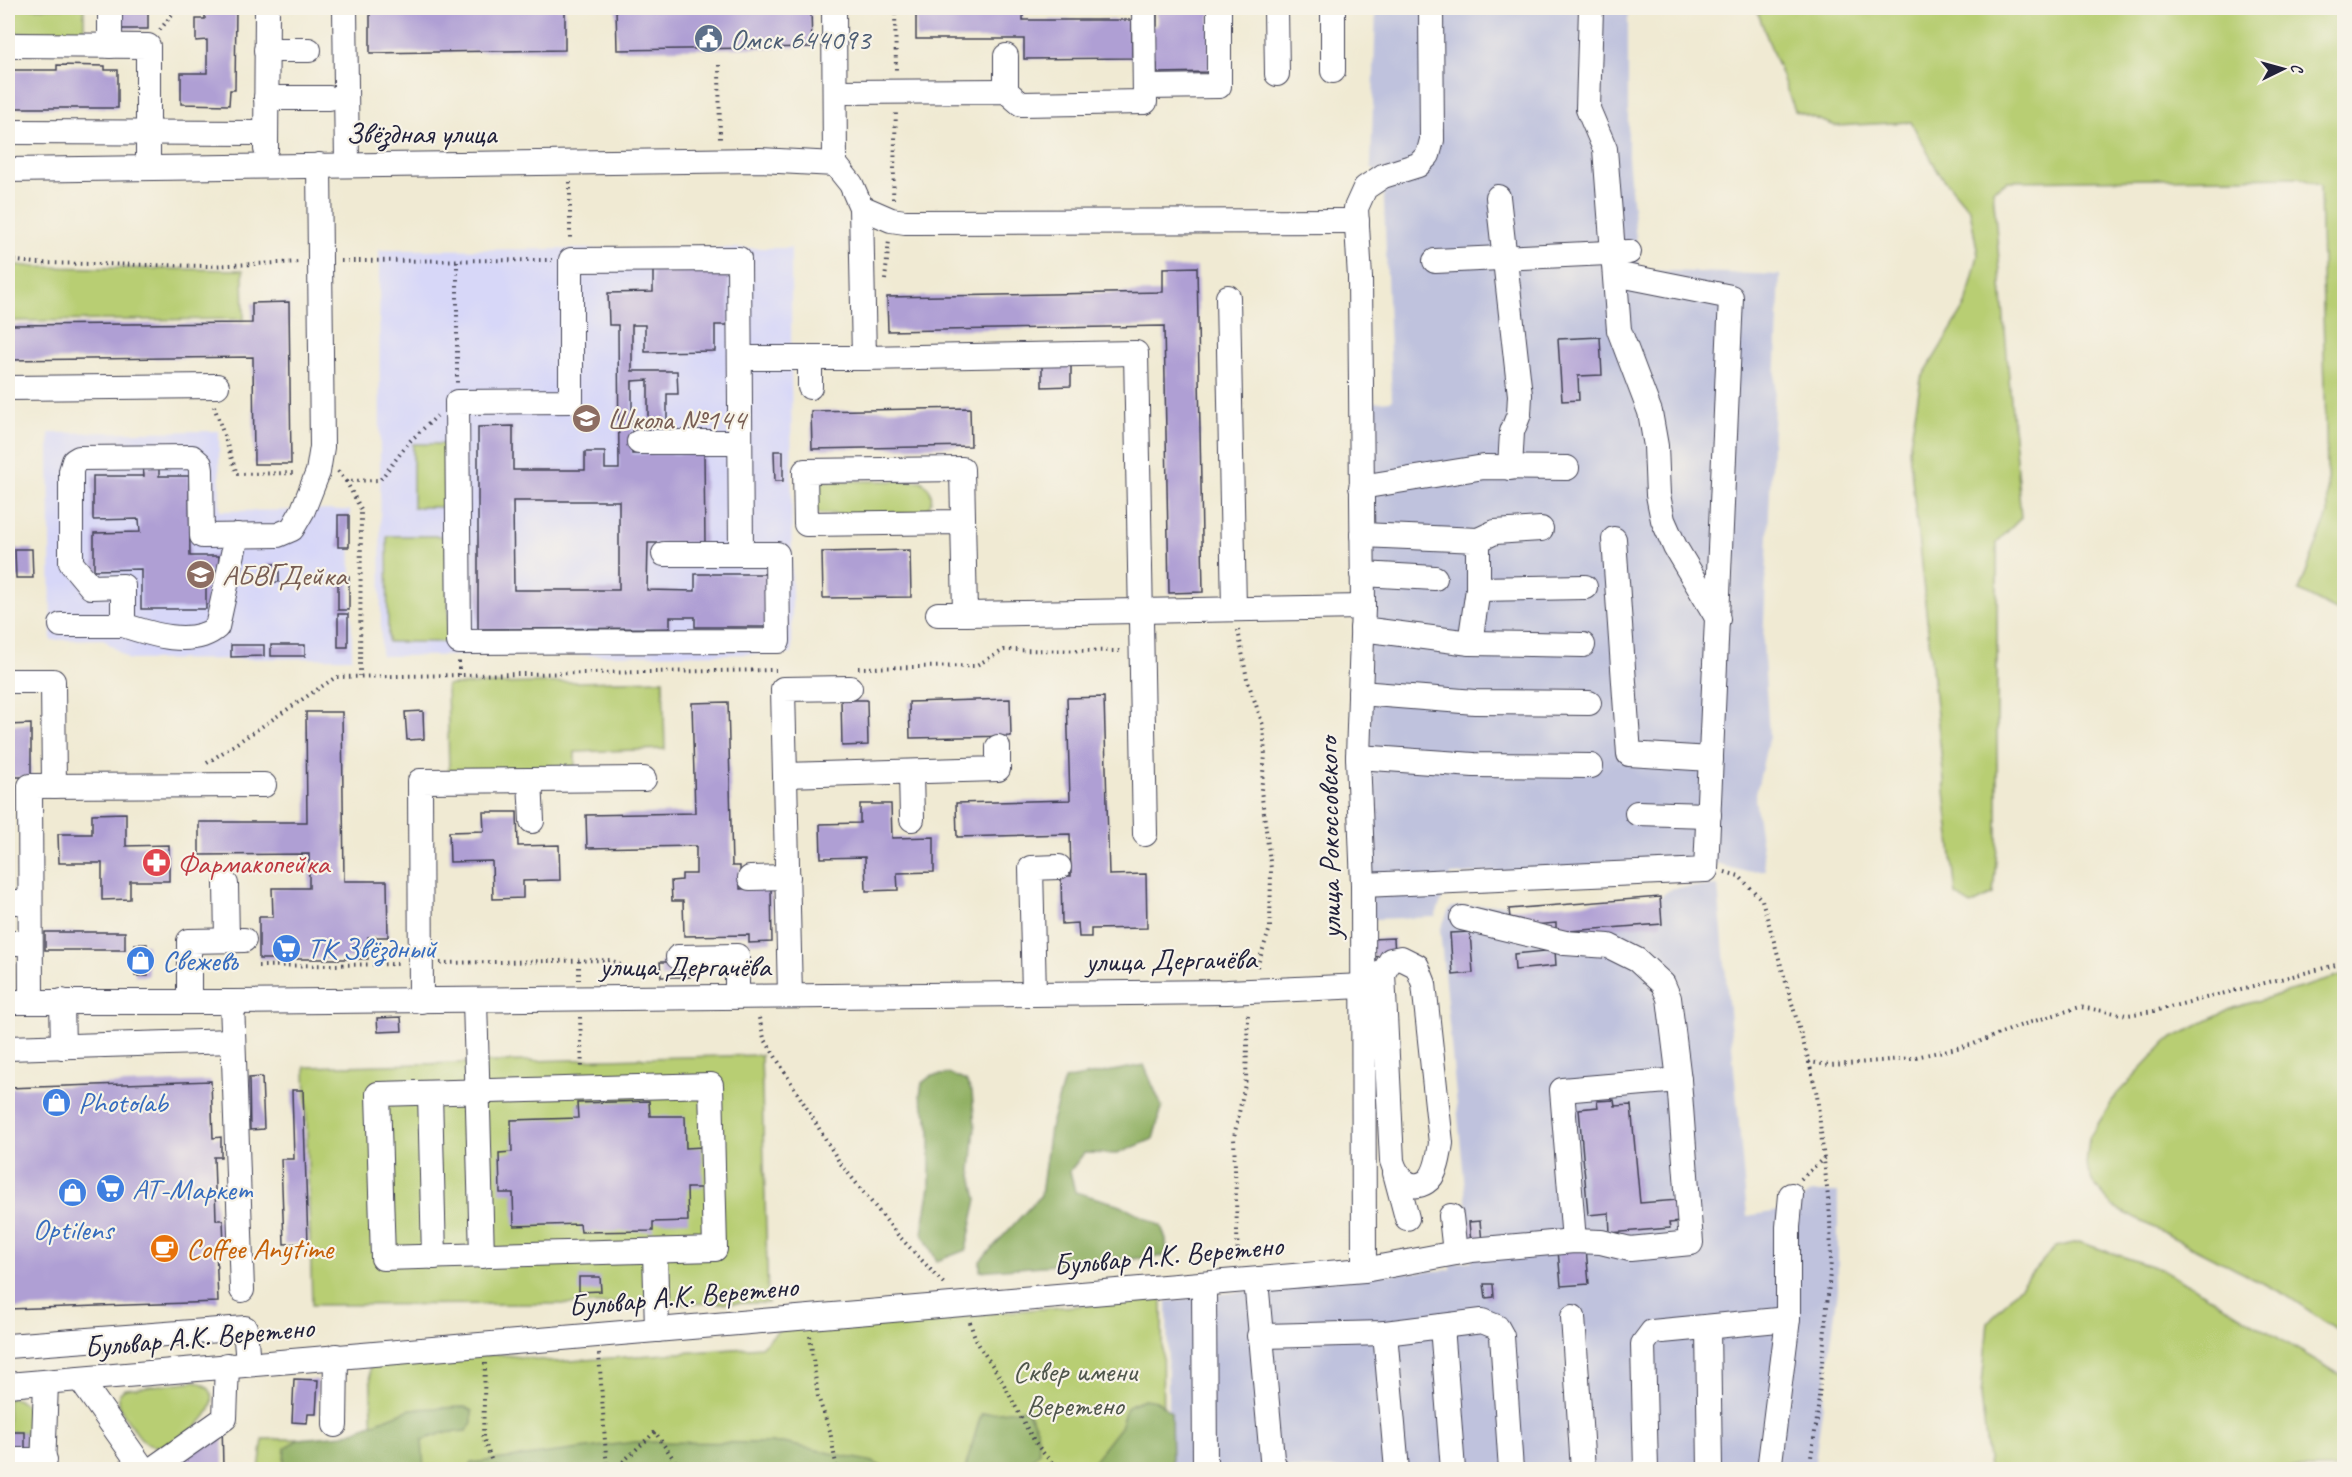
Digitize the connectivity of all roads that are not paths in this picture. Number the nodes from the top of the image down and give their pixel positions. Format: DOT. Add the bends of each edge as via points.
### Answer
graph roads {
  1 [pos="267,8"];
  2 [pos="345,8"];
  3 [pos="834,8"];
  4 [pos="1144,8"];
  5 [pos="1219,8"];
  6 [pos="1276,8"];
  7 [pos="1333,8"];
  8 [pos="1431,8"];
  9 [pos="1591,8"];
  10 [pos="110,10"];
  11 [pos="8,45"];
  12 [pos="110,45"];
  13 [pos="266,50"];
  14 [pos="309,50"];
  15 [pos="1006,56"];
  16 [pos="1333,71"];
  17 [pos="1277,74"];
  18 [pos="1145,87"];
  19 [pos="1006,91"];
  20 [pos="834,92"];
  21 [pos="266,98"];
  22 [pos="329,98"];
  23 [pos="8,132"];
  24 [pos="148,133"];
  25 [pos="266,133"];
  26 [pos="835,164"];
  27 [pos="319,165"];
  28 [pos="347,165"];
  29 [pos="266,167"];
  30 [pos="148,168"];
  31 [pos="8,170"];
  32 [pos="1498,197"];
  33 [pos="861,207"];
  34 [pos="1357,221"];
  35 [pos="1507,258"];
  36 [pos="1619,260"];
  37 [pos="1435,261"];
  38 [pos="1228,297"];
  39 [pos="864,357"];
  40 [pos="740,358"];
  41 [pos="810,358"];
  42 [pos="217,386"];
  43 [pos="810,387"];
  44 [pos="8,388"];
  45 [pos="639,442"];
  46 [pos="740,442"];
  47 [pos="1510,468"];
  48 [pos="1567,468"];
  49 [pos="1361,487"];
  50 [pos="963,522"];
  51 [pos="1541,530"];
  52 [pos="237,535"];
  53 [pos="1362,535"];
  54 [pos="1614,539"];
  55 [pos="1478,540"];
  56 [pos="664,554"];
  57 [pos="741,554"];
  58 [pos="1362,574"];
  59 [pos="1435,578"];
  60 [pos="93,587"];
  61 [pos="1585,587"];
  62 [pos="1478,589"];
  63 [pos="1234,609"];
  64 [pos="1140,610"];
  65 [pos="938,614"];
  66 [pos="965,614"];
  67 [pos="1363,618"];
  68 [pos="1718,619"];
  69 [pos="61,625"];
  70 [pos="94,625"];
  71 [pos="123,625"];
  72 [pos="1470,643"];
  73 [pos="1583,645"];
  74 [pos="849,678"];
  75 [pos="8,681"];
  76 [pos="1360,693"];
  77 [pos="1589,703"];
  78 [pos="998,747"];
  79 [pos="1358,757"];
  80 [pos="1712,759"];
  81 [pos="1591,766"];
  82 [pos="911,772"];
  83 [pos="785,775"];
  84 [pos="644,779"];
  85 [pos="530,780"];
  86 [pos="264,785"];
  87 [pos="54,786"];
  88 [pos="1637,813"];
  89 [pos="1709,815"];
  90 [pos="912,819"];
  91 [pos="532,821"];
  92 [pos="1145,834"];
  93 [pos="1059,867"];
  94 [pos="788,876"];
  95 [pos="750,878"];
  96 [pos="226,884"];
  97 [pos="1363,885"];
  98 [pos="19,902"];
  99 [pos="1462,918"];
  100 [pos="19,943"];
  101 [pos="678,957"];
  102 [pos="1370,978"];
  103 [pos="1034,994"];
  104 [pos="748,996"];
  105 [pos="790,996"];
  106 [pos="475,1000"];
  107 [pos="19,1001"];
  108 [pos="62,1001"];
  109 [pos="189,1001"];
  110 [pos="421,1001"];
  111 [pos="232,1002"];
  112 [pos="233,1041"];
  113 [pos="63,1047"];
  114 [pos="8,1048"];
  115 [pos="1678,1080"];
  116 [pos="477,1092"];
  117 [pos="430,1093"];
  118 [pos="1395,1173"];
  119 [pos="1791,1195"];
  120 [pos="1451,1216"];
  121 [pos="1407,1218"];
  122 [pos="1574,1241"];
  123 [pos="655,1251"];
  124 [pos="1455,1253"];
  125 [pos="482,1256"];
  126 [pos="434,1257"];
  127 [pos="1364,1269"];
  128 [pos="1247,1280"];
  129 [pos="1204,1284"];
  130 [pos="242,1290"];
  131 [pos="1574,1317"];
  132 [pos="1788,1319"];
  133 [pos="1442,1326"];
  134 [pos="1708,1327"];
  135 [pos="657,1330"];
  136 [pos="1385,1332"];
  137 [pos="1259,1336"];
  138 [pos="8,1346"];
  139 [pos="336,1356"];
  140 [pos="237,1365"];
  141 [pos="80,1379"];
  142 [pos="46,1382"];
  143 [pos="8,1385"];
  144 [pos="334,1425"];
  145 [pos="8,1460"];
  146 [pos="44,1465"];
  147 [pos="144,1470"];
  148 [pos="151,1470"];
  149 [pos="1205,1470"];
  150 [pos="1276,1470"];
  151 [pos="1397,1470"];
  152 [pos="1453,1470"];
  153 [pos="1511,1470"];
  154 [pos="1583,1470"];
  155 [pos="1646,1470"];
  156 [pos="1710,1470"];
  157 [pos="1769,1470"];
  1 -- 13 [label="street"];
  2 -- 28 [label="street"];
  3 -- 20 [label="street"];
  4 -- 18 [label="street"];
  5 -- 18 [label="street" via="1220,86"];
  6 -- 17 [label="street"];
  7 -- 16 [label="street"];
  8 -- 34 [label="street, улица Рокоссовского" via="1432,140 1428,155 1418,165 1383,176 1365,188 1356,208"];
  9 -- 36 [label="street" via="1587,109 1605,149"];
  10 -- 12 [label="street"];
  11 -- 12 [label="street"];
  12 -- 24 [label="street" via="148,46"];
  13 -- 14 [label="street"];
  13 -- 21 [label="street"];
  15 -- 19 [label="street"];
  18 -- 19 [label="street" via="1145,102 1020,104"];
  19 -- 20 [label="street"];
  20 -- 26 [label="street"];
  21 -- 22 [label="street"];
  21 -- 25 [label="street"];
  23 -- 24 [label="street"];
  24 -- 25 [label="street"];
  24 -- 30 [label="street"];
  25 -- 29 [label="street"];
  26 -- 28 [label="street, Звёздная улица" via="720,161"];
  26 -- 33 [label="street" via="851,184"];
  27 -- 28 [label="street, Звёздная улица"];
  27 -- 29 [label="street, Звёздная улица"];
  27 -- 52 [label="street" via="321,459 292,529 278,535"];
  29 -- 30 [label="street, Звёздная улица"];
  30 -- 31 [label="street, Звёздная улица"];
  32 -- 35 [label="street"];
  33 -- 34 [label="street" via="891,220"];
  33 -- 39 [label="street"];
  34 -- 49 [label="street, улица Рокоссовского"];
  35 -- 36 [label="street"];
  35 -- 37 [label="street"];
  35 -- 47 [label="street" via="1520,395"];
  36 -- 68 [label="street" via="1619,330 1650,412 1663,519"];
  36 -- 68 [label="street" via="1731,297"];
  38 -- 63 [label="street"];
  39 -- 41 [label="street"];
  39 -- 64 [label="street" via="1136,353"];
  40 -- 41 [label="street"];
  40 -- 46 [label="street"];
  40 -- 57 [label="street" via="739,259 571,260 571,401 458,402 459,642 778,641 777,554"];
  41 -- 43 [label="street"];
  42 -- 44 [label="street"];
  45 -- 46 [label="street"];
  46 -- 57 [label="street"];
  47 -- 48 [label="street"];
  47 -- 49 [label="street" via="1484,468"];
  49 -- 53 [label="street, улица Рокоссовского"];
  50 -- 50 [label="street" via="962,469 805,471 806,525"];
  50 -- 66 [label="street"];
  51 -- 55 [label="street" via="1495,532"];
  52 -- 60 [label="street" via="202,536 201,470 192,457 79,458 70,471 71,563"];
  52 -- 71 [label="street" via="217,627 210,633 159,637"];
  53 -- 55 [label="street"];
  53 -- 58 [label="street, улица Рокоссовского"];
  54 -- 80 [label="street" via="1629,754"];
  55 -- 62 [label="street"];
  56 -- 57 [label="street"];
  58 -- 59 [label="street"];
  58 -- 67 [label="street, улица Рокоссовского"];
  60 -- 70 [label="street"];
  60 -- 71 [label="street" via="123,586"];
  61 -- 62 [label="street"];
  62 -- 72 [label="street"];
  63 -- 64 [label="street"];
  63 -- 67 [label="street"];
  64 -- 66 [label="street"];
  64 -- 92 [label="street"];
  65 -- 66 [label="street"];
  67 -- 72 [label="street"];
  67 -- 76 [label="street, улица Рокоссовского"];
  68 -- 80 [label="street"];
  69 -- 70 [label="street"];
  70 -- 71 [label="street"];
  72 -- 73 [label="street"];
  74 -- 83 [label="street" via="783,689"];
  75 -- 87 [label="street" via="53,681"];
  76 -- 77 [label="street" via="1475,702"];
  76 -- 79 [label="street, улица Рокоссовского"];
  78 -- 82 [label="street" via="998,769"];
  79 -- 81 [label="street" via="1474,765"];
  79 -- 97 [label="street, улица Рокоссовского"];
  80 -- 89 [label="street"];
  82 -- 83 [label="street"];
  82 -- 90 [label="street"];
  83 -- 94 [label="street"];
  84 -- 85 [label="street"];
  85 -- 91 [label="street"];
  85 -- 110 [label="street" via="420,781"];
  86 -- 87 [label="street"];
  87 -- 98 [label="street" via="30,786"];
  88 -- 89 [label="street"];
  89 -- 97 [label="street" via="1706,870"];
  93 -- 103 [label="street" via="1031,868"];
  94 -- 95 [label="street"];
  94 -- 105 [label="street"];
  96 -- 109 [label="street" via="235,940 189,940"];
  97 -- 102 [label="street, улица Рокоссовского"];
  98 -- 100 [label="street"];
  99 -- 115 [label="street" via="1565,943 1609,946 1649,968 1669,998"];
  100 -- 107 [label="street"];
  101 -- 104 [label="street" via="736,956"];
  102 -- 103 [label="street, улица Дергачёва" via="1249,991"];
  102 -- 118 [label="street"];
  102 -- 118 [label="street" via="1391,960 1401,958 1417,966 1424,984 1441,1143 1438,1162 1426,1182 1404,1182"];
  102 -- 127 [label="street, улица Рокоссовского"];
  103 -- 105 [label="street, улица Дергачёва"];
  104 -- 105 [label="street, улица Дергачёва"];
  104 -- 106 [label="street, улица Дергачёва"];
  106 -- 110 [label="street, улица Дергачёва"];
  106 -- 116 [label="street"];
  107 -- 108 [label="street, улица Дергачёва"];
  108 -- 109 [label="street, улица Дергачёва"];
  108 -- 113 [label="street"];
  109 -- 111 [label="street, улица Дергачёва"];
  110 -- 111 [label="street, улица Дергачёва"];
  111 -- 112 [label="street"];
  112 -- 113 [label="street"];
  112 -- 130 [label="street"];
  113 -- 114 [label="street"];
  115 -- 122 [label="street" via="1562,1090"];
  115 -- 122 [label="street, Бульвар А.К. Веретено" via="1691,1243 1630,1249"];
  116 -- 117 [label="street"];
  116 -- 123 [label="street" via="711,1085 715,1249"];
  116 -- 125 [label="street"];
  117 -- 126 [label="street"];
  117 -- 126 [label="street" via="378,1094 383,1258"];
  118 -- 121 [label="street"];
  119 -- 132 [label="street"];
  120 -- 124 [label="street"];
  122 -- 124 [label="street, Бульвар А.К. Веретено"];
  123 -- 125 [label="street"];
  123 -- 135 [label="street"];
  124 -- 127 [label="street, Бульвар А.К. Веретено"];
  125 -- 126 [label="street"];
  127 -- 128 [label="street, Бульвар А.К. Веретено"];
  128 -- 129 [label="street, Бульвар А.К. Веретено"];
  128 -- 137 [label="street"];
  129 -- 135 [label="street, Бульвар А.К. Веретено"];
  129 -- 149 [label="street"];
  131 -- 154 [label="street"];
  132 -- 134 [label="street"];
  132 -- 157 [label="street"];
  133 -- 136 [label="street"];
  133 -- 152 [label="street"];
  133 -- 153 [label="street" via="1482,1321 1497,1327 1502,1336"];
  134 -- 155 [label="street" via="1652,1332 1643,1344"];
  134 -- 156 [label="street"];
  135 -- 139 [label="street, Бульвар А.К. Веретено"];
  136 -- 137 [label="street"];
  136 -- 151 [label="street"];
  137 -- 150 [label="street"];
  138 -- 140 [label="street" via="245,1328"];
  139 -- 140 [label="street, Бульвар А.К. Веретено"];
  139 -- 144 [label="street"];
  140 -- 141 [label="street, Бульвар А.К. Веретено"];
  140 -- 148 [label="street" via="225,1418"];
  141 -- 142 [label="street, Бульвар А.К. Веретено"];
  141 -- 147 [label="street"];
  142 -- 143 [label="street, Бульвар А.К. Веретено"];
  142 -- 146 [label="street"];
  145 -- 146 [label="street"];
}
